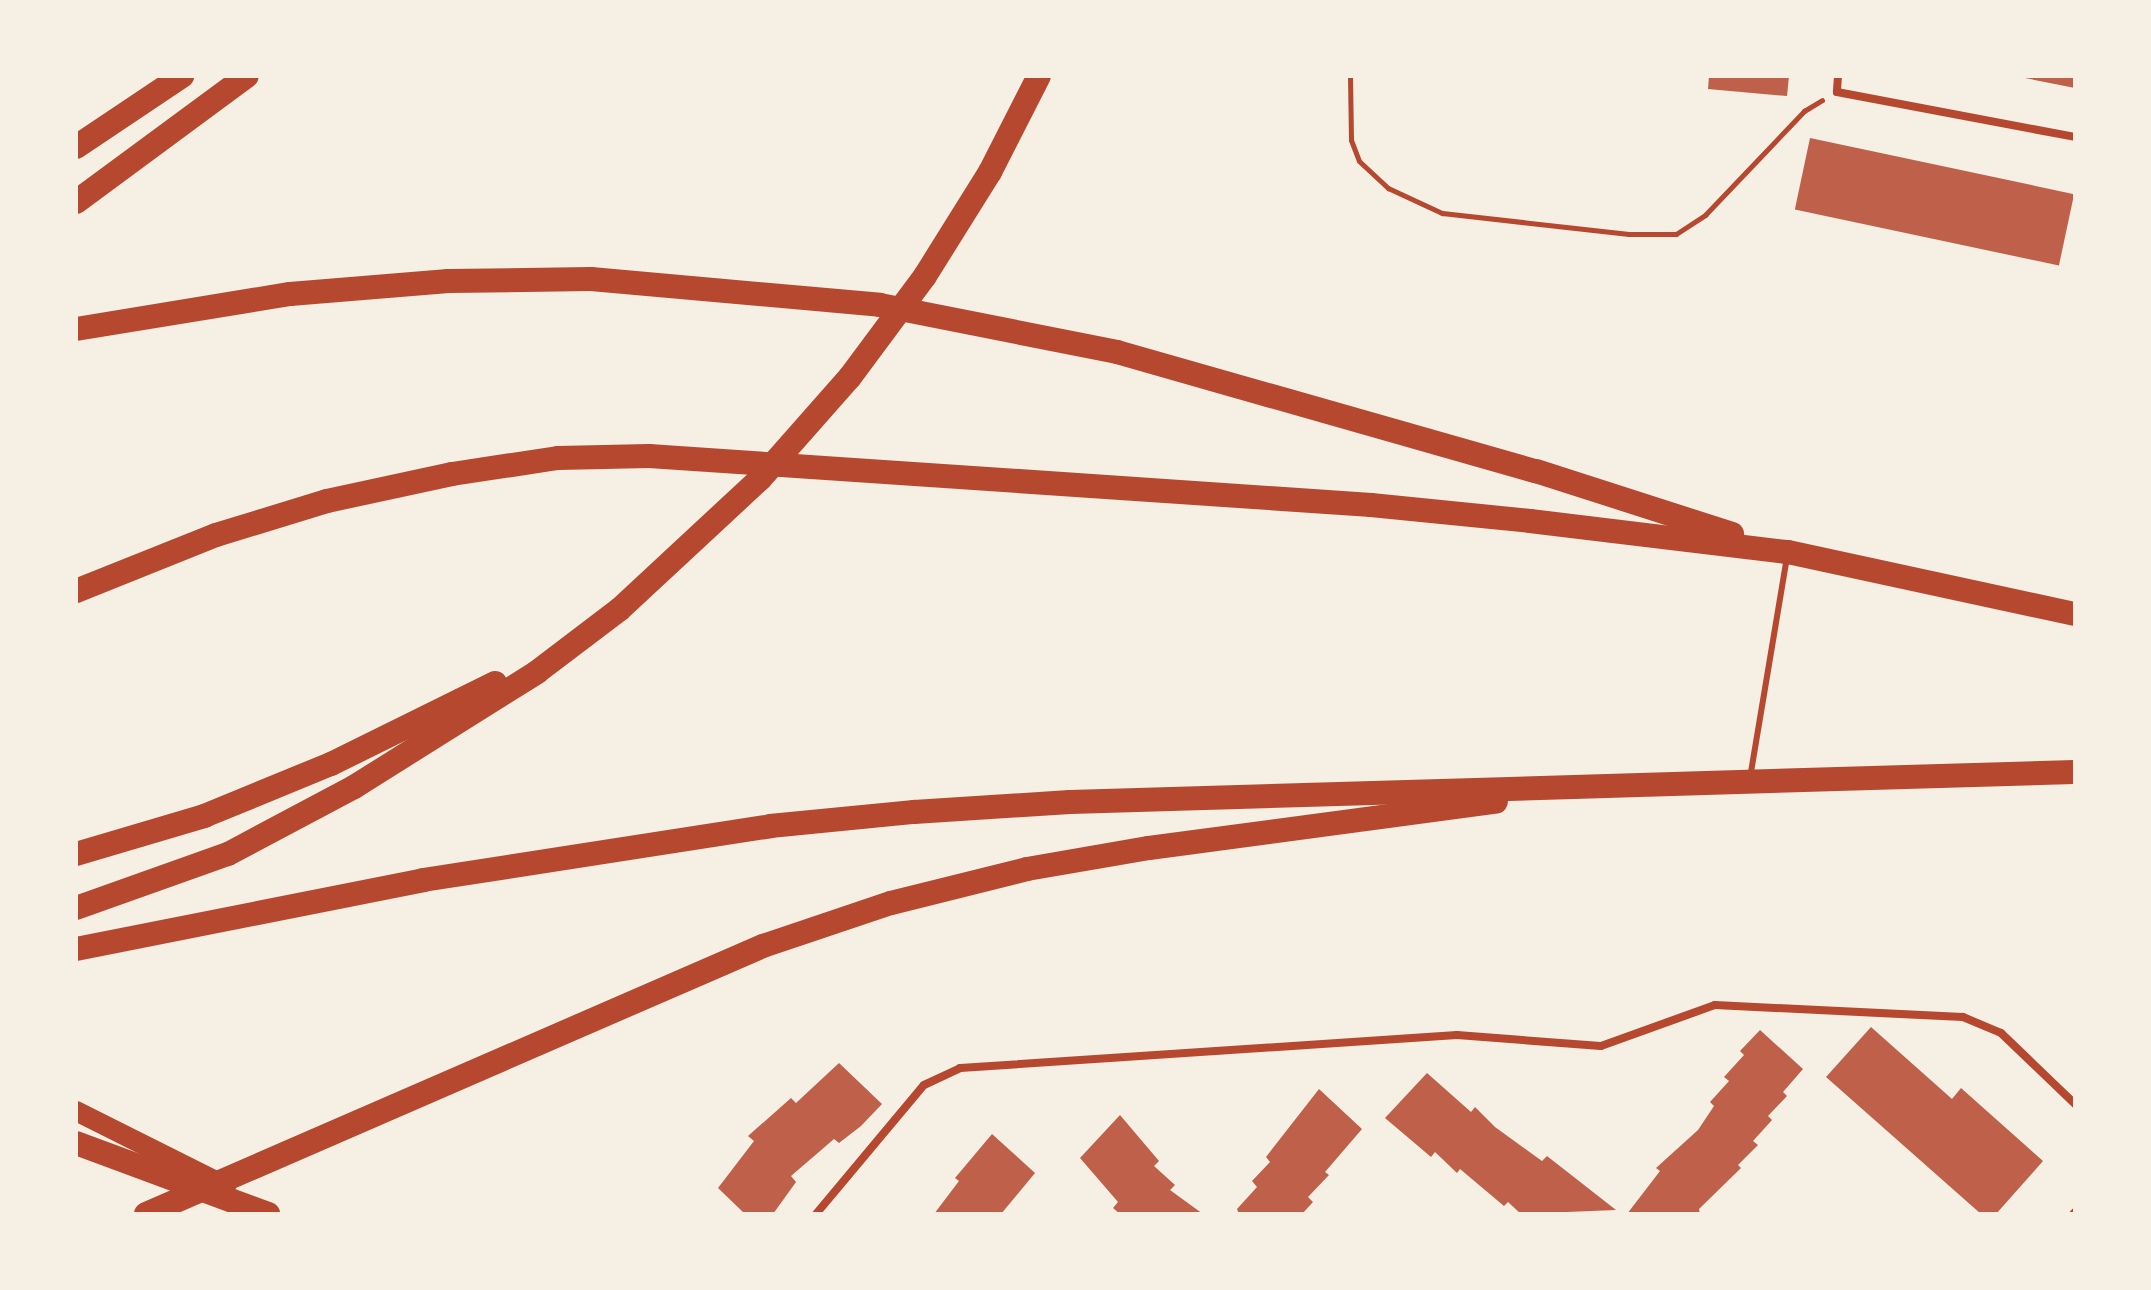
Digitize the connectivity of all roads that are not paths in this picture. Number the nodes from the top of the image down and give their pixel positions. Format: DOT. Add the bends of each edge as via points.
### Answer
graph roads {
  1 [pos="182,76"];
  2 [pos="247,76"];
  3 [pos="1039,76"];
  4 [pos="1838,76"];
  5 [pos="2075,137"];
  6 [pos="76,147"];
  7 [pos="76,202"];
  8 [pos="76,329"];
  9 [pos="1788,552"];
  10 [pos="76,591"];
  11 [pos="620,609"];
  12 [pos="2075,614"];
  13 [pos="2075,772"];
  14 [pos="1750,780"];
  15 [pos="1633,784"];
  16 [pos="76,854"];
  17 [pos="76,908"];
  18 [pos="76,949"];
  19 [pos="2075,1104"];
  20 [pos="76,1111"];
  21 [pos="77,1143"];
  22 [pos="146,1214"];
  23 [pos="268,1214"];
  24 [pos="279,1214"];
  25 [pos="816,1214"];
  1 -- 6 [label="highway"];
  2 -- 7 [label="highway"];
  3 -- 11 [label="highway" via="990,172 925,276 850,377 760,479"];
  4 -- 5 [label="street" via="1837,92"];
  8 -- 9 [label="highway" via="290,294 448,281 591,279 786,294 968,321 1117,352"];
  9 -- 10 [label="highway" via="1371,505 862,468 649,456 558,458 327,501 216,535"];
  9 -- 12 [label="highway"];
  9 -- 14 [label="lane"];
  11 -- 16 [label="highway" via="449,708 331,764 204,816"];
  11 -- 17 [label="highway" via="537,672 354,787 228,854"];
  13 -- 14 [label="highway"];
  14 -- 15 [label="highway"];
  15 -- 18 [label="highway" via="1070,802 770,826 423,880"];
  15 -- 22 [label="highway" via="1149,848 1027,869 891,903 763,946"];
  19 -- 25 [label="street" via="2001,1033 1963,1017 1715,1005 1601,1046 1457,1035 960,1068 924,1085"];
  20 -- 24 [label="main road"];
  21 -- 23 [label="highway"];
}
